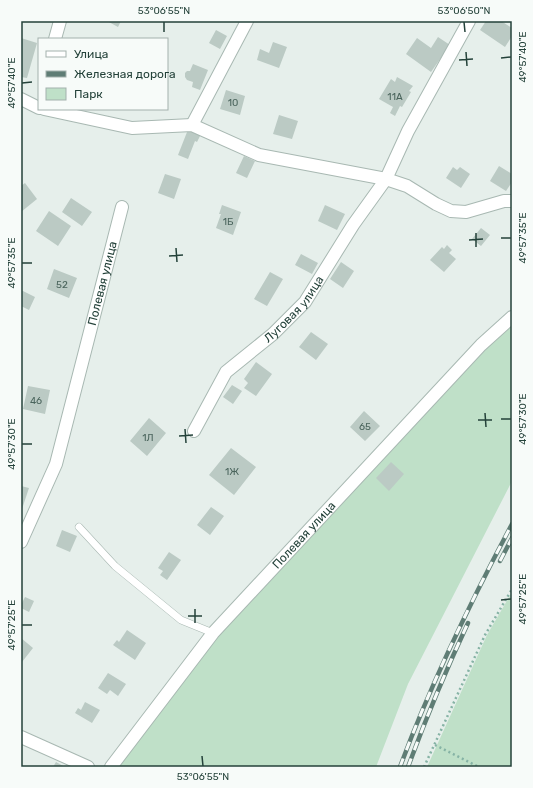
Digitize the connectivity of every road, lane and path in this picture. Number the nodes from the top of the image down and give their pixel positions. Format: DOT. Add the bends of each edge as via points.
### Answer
graph roads {
  1 [pos="60,21"];
  2 [pos="247,21"];
  3 [pos="469,21"];
  4 [pos="56,38"];
  5 [pos="21,99"];
  6 [pos="38,108"];
  7 [pos="49,110"];
  8 [pos="192,125"];
  9 [pos="386,179"];
  10 [pos="512,201"];
  11 [pos="122,207"];
  12 [pos="512,317"];
  13 [pos="194,431"];
  14 [pos="79,527"];
  15 [pos="21,542"];
  16 [pos="512,588"];
  17 [pos="213,633"];
  18 [pos="21,737"];
  19 [pos="435,745"];
  20 [pos="88,767"];
  21 [pos="111,767"];
  22 [pos="424,767"];
  23 [pos="479,767"];
  1 -- 4 [label="street"];
  2 -- 8 [label="street"];
  3 -- 9 [label="street, Луговая улица" via="408,131"];
  5 -- 6 [label="street"];
  7 -- 8 [label="street" via="132,128"];
  8 -- 9 [label="street" via="259,155"];
  9 -- 10 [label="street" via="407,186 451,211 466,212"];
  9 -- 13 [label="street, Луговая улица" via="353,225 305,302 273,334 226,372"];
  11 -- 15 [label="street, Полевая улица" via="56,464"];
  12 -- 17 [label="street, Полевая улица" via="480,345"];
  14 -- 17 [label="lane" via="115,566 180,620"];
  16 -- 19 [label="path" via="485,635"];
  17 -- 21 [label="street, Полевая улица"];
  18 -- 20 [label="street"];
  19 -- 22 [label="path"];
  19 -- 23 [label="path"];
}
